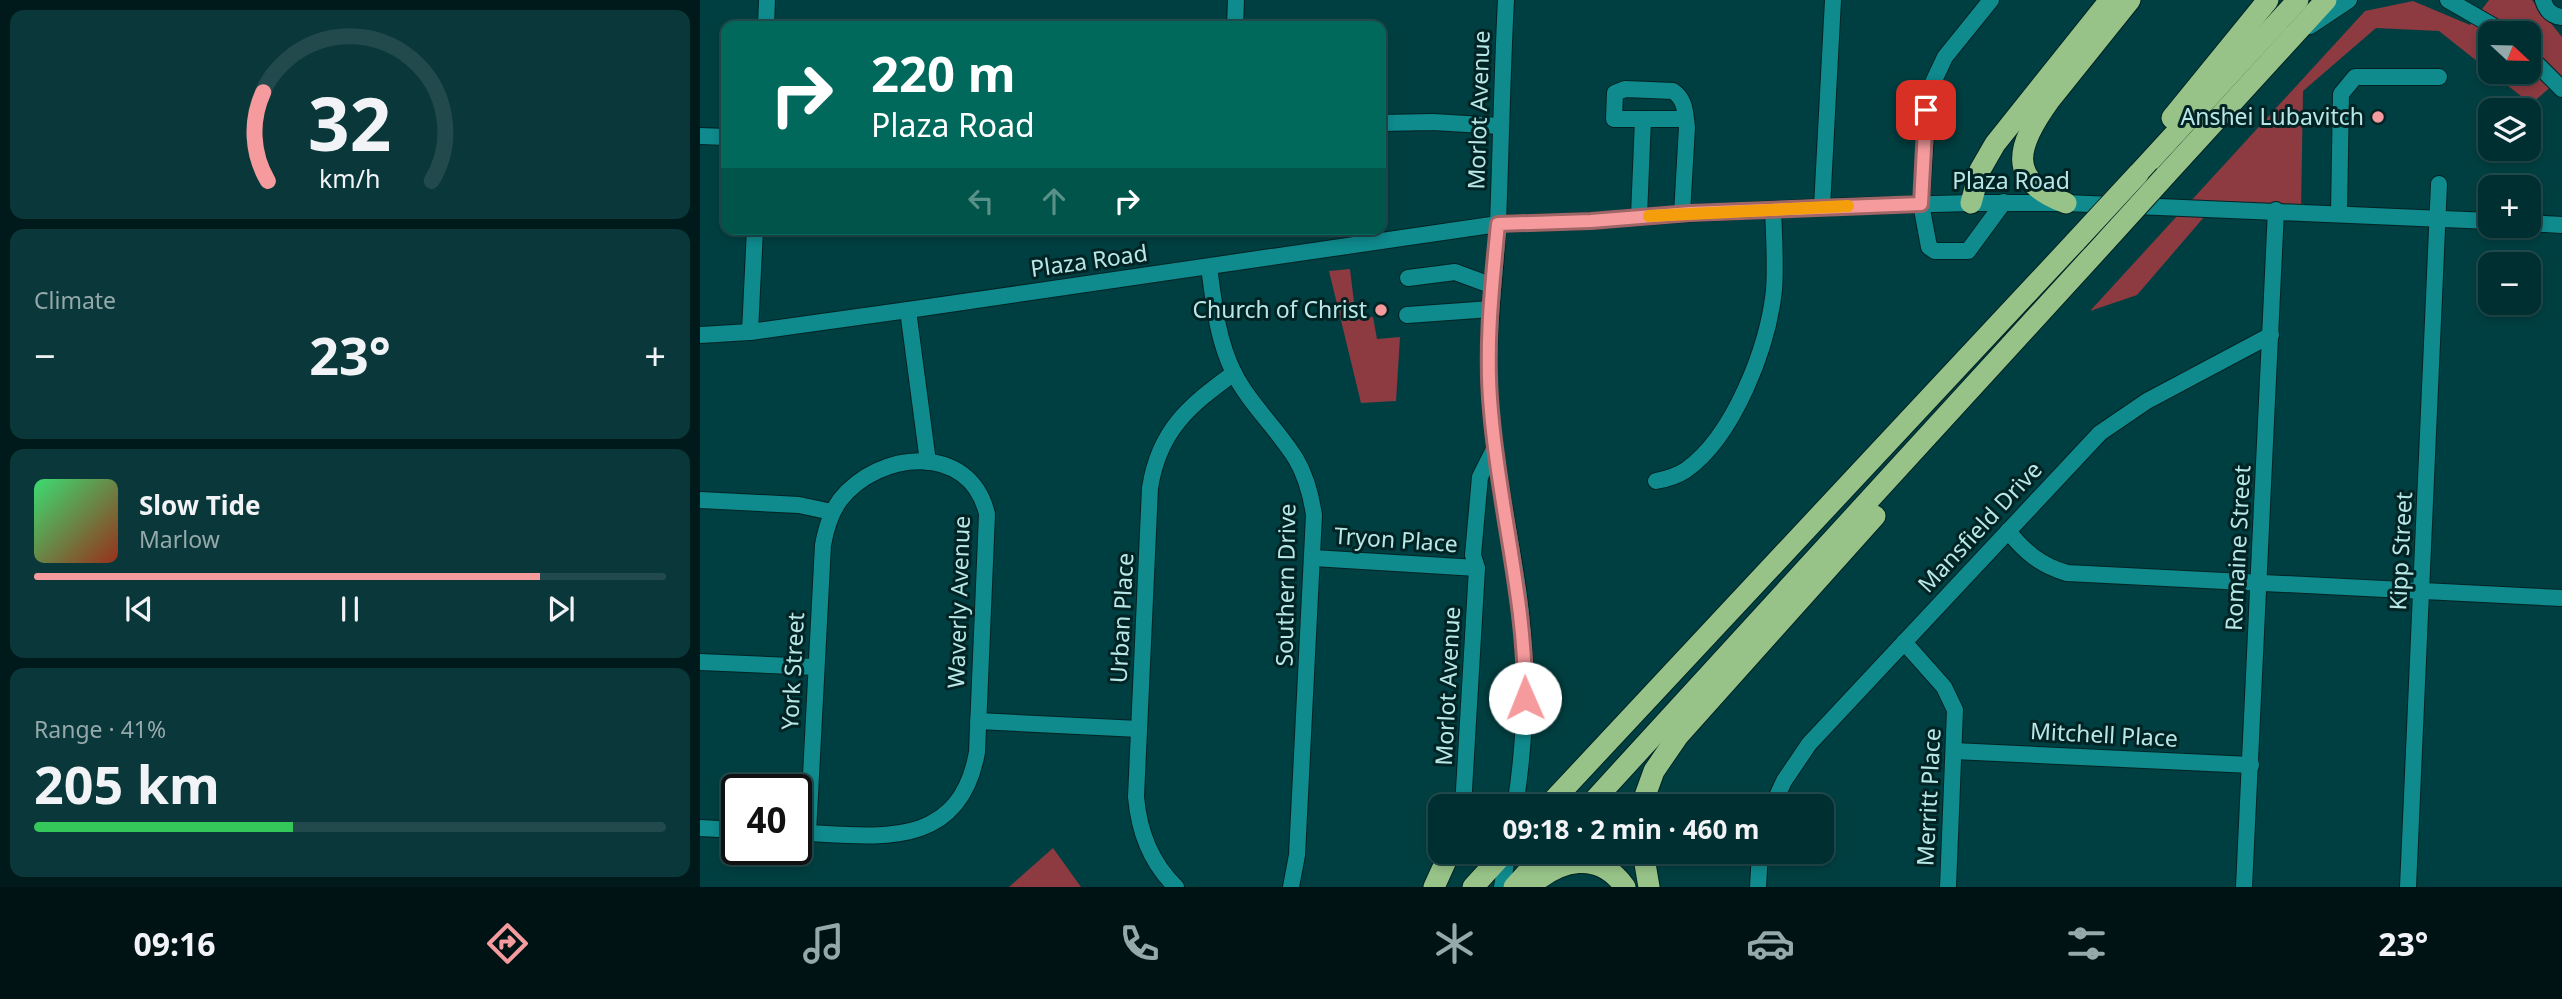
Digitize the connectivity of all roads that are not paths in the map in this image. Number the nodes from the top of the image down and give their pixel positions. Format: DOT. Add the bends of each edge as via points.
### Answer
graph roads {
  1 [pos="767,0"];
  2 [pos="1236,0"];
  3 [pos="1506,0"];
  4 [pos="1833,0"];
  5 [pos="1991,0"];
  6 [pos="2110,0"];
  7 [pos="2130,0"];
  8 [pos="2267,0"];
  9 [pos="2298,0"];
  10 [pos="2326,0"];
  11 [pos="2349,0"];
  12 [pos="2448,0"];
  13 [pos="2474,0"];
  14 [pos="2543,0"];
  15 [pos="2562,17"];
  16 [pos="766,21"];
  17 [pos="1235,21"];
  18 [pos="2483,21"];
  19 [pos="2492,21"];
  20 [pos="2291,39"];
  21 [pos="2541,68"];
  22 [pos="2440,77"];
  23 [pos="2562,89"];
  24 [pos="1685,111"];
  25 [pos="1643,119"];
  26 [pos="1386,123"];
  27 [pos="1500,126"];
  28 [pos="700,136"];
  29 [pos="721,137"];
  30 [pos="2133,174"];
  31 [pos="2439,184"];
  32 [pos="1971,202"];
  33 [pos="2004,202"];
  34 [pos="2066,203"];
  35 [pos="1921,204"];
  36 [pos="1822,207"];
  37 [pos="1773,209"];
  38 [pos="2276,210"];
  39 [pos="2339,213"];
  40 [pos="1682,214"];
  41 [pos="1639,216"];
  42 [pos="2439,217"];
  43 [pos="2478,220"];
  44 [pos="1498,224"];
  45 [pos="2541,224"];
  46 [pos="2562,225"];
  47 [pos="755,235"];
  48 [pos="2106,241"];
  49 [pos="1209,267"];
  50 [pos="1408,278"];
  51 [pos="1493,286"];
  52 [pos="1491,309"];
  53 [pos="908,310"];
  54 [pos="1407,315"];
  55 [pos="750,332"];
  56 [pos="700,335"];
  57 [pos="2271,335"];
  58 [pos="1234,373"];
  59 [pos="1495,447"];
  60 [pos="928,462"];
  61 [pos="1656,481"];
  62 [pos="700,500"];
  63 [pos="832,512"];
  64 [pos="2008,531"];
  65 [pos="1313,558"];
  66 [pos="1477,568"];
  67 [pos="2259,584"];
  68 [pos="2422,591"];
  69 [pos="2562,598"];
  70 [pos="1904,642"];
  71 [pos="700,662"];
  72 [pos="816,667"];
  73 [pos="978,721"];
  74 [pos="1139,729"];
  75 [pos="1954,751"];
  76 [pos="2250,765"];
  77 [pos="807,774"];
  78 [pos="1465,794"];
  79 [pos="1516,794"];
  80 [pos="1559,794"];
  81 [pos="1600,794"];
  82 [pos="1646,794"];
  83 [pos="1778,794"];
  84 [pos="700,828"];
  85 [pos="721,829"];
  86 [pos="812,833"];
  87 [pos="1445,864"];
  88 [pos="1495,864"];
  89 [pos="1505,864"];
  90 [pos="1535,864"];
  91 [pos="1645,864"];
  92 [pos="1759,864"];
  93 [pos="1176,887"];
  94 [pos="1291,887"];
  95 [pos="1434,887"];
  96 [pos="1473,887"];
  97 [pos="1502,887"];
  98 [pos="1514,887"];
  99 [pos="1529,887"];
  100 [pos="1625,887"];
  101 [pos="1649,887"];
  102 [pos="1758,887"];
  103 [pos="1948,887"];
  104 [pos="2244,887"];
  105 [pos="2408,887"];
  1 -- 16 [label="street"];
  2 -- 17 [label="street"];
  3 -- 27 [label="street, Morlot Avenue"];
  4 -- 36 [label="street"];
  5 -- 35 [label="street" via="1945,57 1928,91"];
  6 -- 32 [label="highway" via="1995,144 1980,170"];
  7 -- 34 [label="highway" via="2049,100 2023,146 2025,171 2034,184"];
  8 -- 30 [label="highway"];
  9 -- 30 [label="highway"];
  10 -- 20 [label="highway"];
  11 -- 20 [label="street"];
  12 -- 18 [label="street"];
  13 -- 19 [label="street"];
  14 -- 15 [label="street" via="2551,14"];
  20 -- 48 [label="highway, bridge"];
  21 -- 23 [label="street"];
  22 -- 39 [label="street" via="2355,77 2341,94"];
  24 -- 25 [label="street"];
  24 -- 25 [label="street" via="1673,91 1625,89 1615,93 1614,119"];
  24 -- 40 [label="street"];
  25 -- 41 [label="street"];
  26 -- 27 [label="street"];
  27 -- 44 [label="street, Morlot Avenue"];
  28 -- 29 [label="street"];
  30 -- 80 [label="highway, bridge" via="2076,241"];
  31 -- 42 [label="street, Kipp Street"];
  32 -- 33 [label="street, Plaza Road"];
  32 -- 35 [label="street, Plaza Road"];
  33 -- 34 [label="street, Plaza Road"];
  33 -- 35 [label="street" via="1965,253 1930,249"];
  34 -- 38 [label="street, Plaza Road"];
  35 -- 36 [label="street, Plaza Road"];
  36 -- 37 [label="street, Plaza Road"];
  37 -- 40 [label="street, Plaza Road"];
  37 -- 61 [label="street" via="1773,291 1753,372 1729,419 1697,461 1671,478"];
  38 -- 39 [label="street, Plaza Road"];
  38 -- 57 [label="street, Romaine Street"];
  39 -- 42 [label="street, Plaza Road"];
  40 -- 41 [label="street, Plaza Road"];
  41 -- 44 [label="street, Plaza Road"];
  42 -- 43 [label="street, Plaza Road"];
  42 -- 68 [label="street, Kipp Street"];
  44 -- 49 [label="street, Plaza Road"];
  44 -- 51 [label="street, Morlot Avenue"];
  45 -- 46 [label="street"];
  47 -- 55 [label="street"];
  48 -- 81 [label="highway"];
  48 -- 82 [label="highway" via="1880,511 1678,736 1654,771"];
  49 -- 53 [label="street, Plaza Road"];
  49 -- 58 [label="street, Southern Drive" via="1218,330"];
  50 -- 51 [label="street" via="1455,272"];
  51 -- 52 [label="street, Morlot Avenue"];
  52 -- 54 [label="street"];
  52 -- 59 [label="street, Morlot Avenue" via="1489,381"];
  53 -- 55 [label="street, Plaza Road"];
  53 -- 60 [label="street"];
  55 -- 56 [label="street, Plaza Road"];
  57 -- 64 [label="street, Mansfield Drive" via="2147,401 2100,433"];
  57 -- 67 [label="street, Romaine Street"];
  58 -- 65 [label="street, Southern Drive" via="1305,476 1314,515"];
  58 -- 74 [label="street, Urban Place" via="1180,418 1168,433 1153,470"];
  59 -- 66 [label="street, Morlot Avenue" via="1480,477 1473,555"];
  59 -- 79 [label="street, Morlot Avenue" via="1523,638 1524,717"];
  60 -- 63 [label="street" via="880,469 851,488"];
  60 -- 73 [label="street, Waverly Avenue" via="942,464 977,486 987,514"];
  62 -- 63 [label="street" via="799,505"];
  63 -- 72 [label="street, York Street" via="823,545"];
  64 -- 67 [label="street" via="2038,562 2067,573"];
  64 -- 70 [label="street, Mansfield Drive"];
  65 -- 66 [label="street, Tryon Place"];
  65 -- 94 [label="street, Southern Drive" via="1297,855"];
  66 -- 78 [label="street, Morlot Avenue"];
  67 -- 68 [label="street"];
  67 -- 76 [label="street, Romaine Street"];
  68 -- 69 [label="street"];
  68 -- 105 [label="street, Kipp Street"];
  70 -- 75 [label="street, Merritt Place" via="1951,698 1956,723"];
  70 -- 83 [label="street, Mansfield Drive" via="1809,744"];
  71 -- 72 [label="street"];
  72 -- 77 [label="street, York Street"];
  73 -- 74 [label="street"];
  73 -- 86 [label="street, Waverly Avenue" via="977,752 968,785 960,798 924,828 894,836"];
  74 -- 93 [label="street, Urban Place" via="1138,813 1147,846"];
  75 -- 76 [label="street, Mitchell Place"];
  75 -- 103 [label="street, Merritt Place"];
  76 -- 104 [label="street, Romaine Street"];
  84 -- 85 [label="street"];
  87 -- 95 [label="highway"];
  88 -- 96 [label="highway"];
  89 -- 97 [label="street"];
  90 -- 98 [label="highway"];
  91 -- 101 [label="highway"];
  92 -- 102 [label="street"];
  99 -- 100 [label="highway" via="1549,871 1573,862 1608,870"];
}
